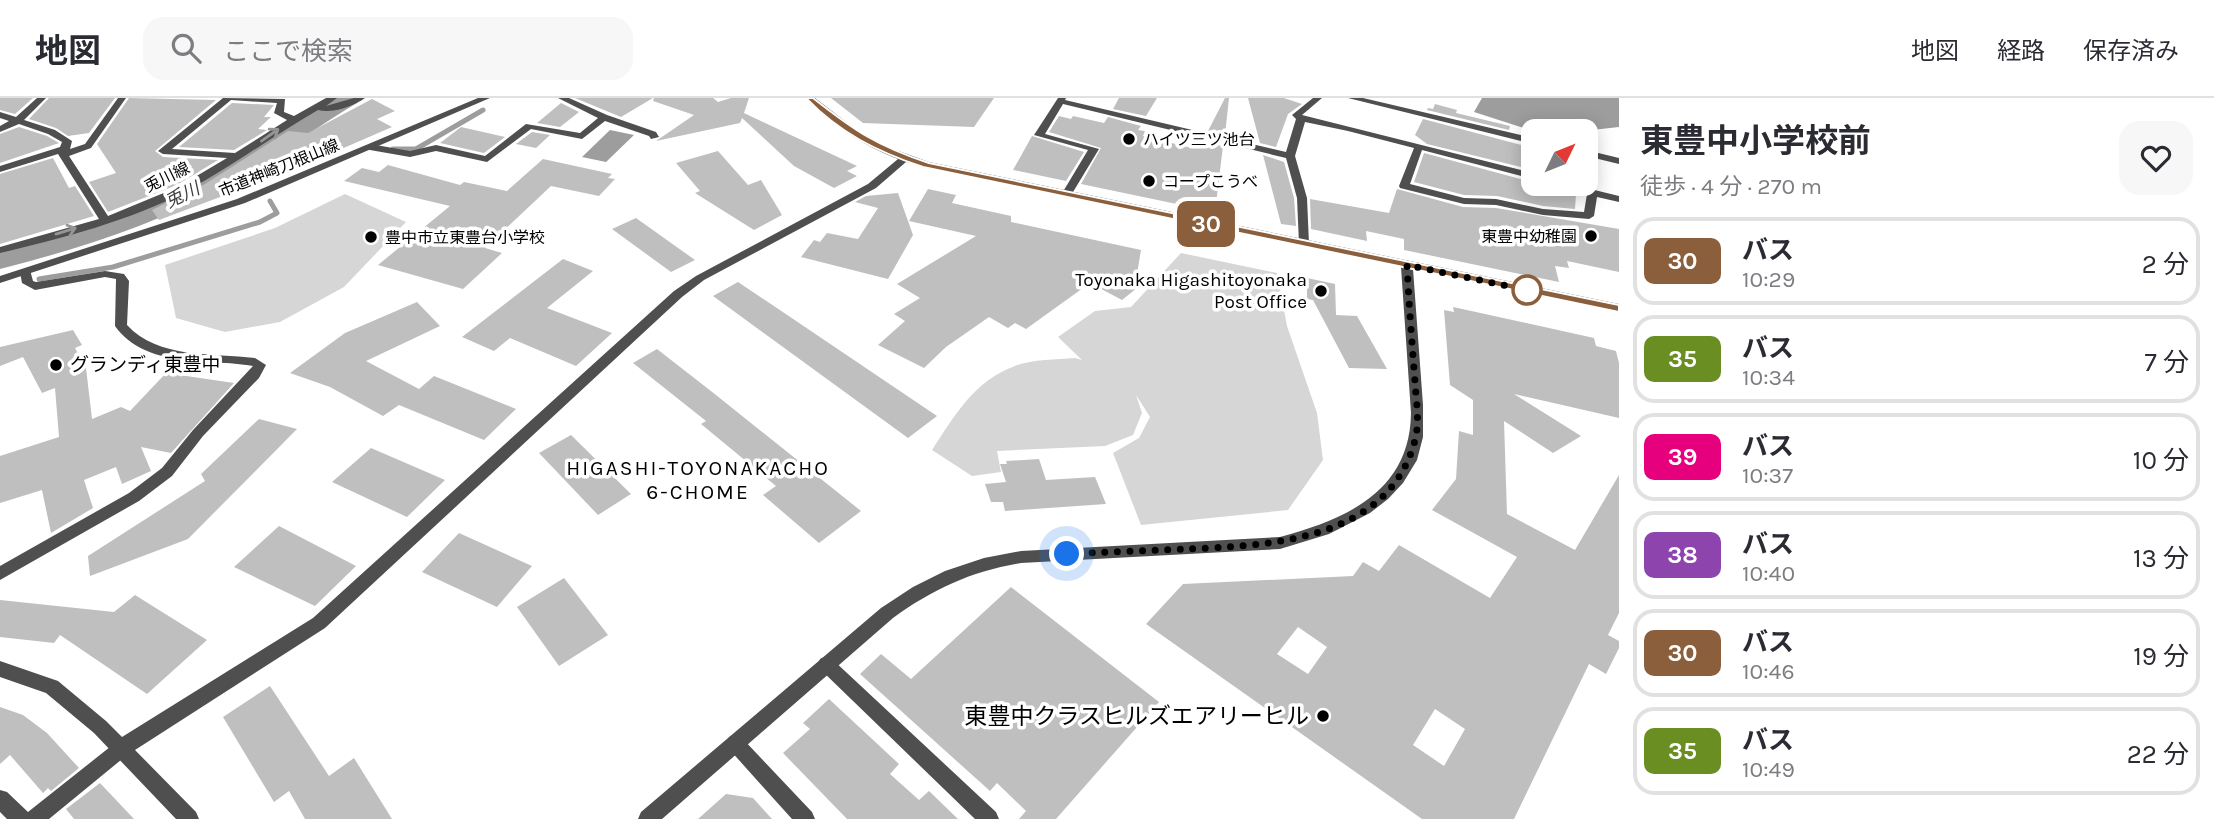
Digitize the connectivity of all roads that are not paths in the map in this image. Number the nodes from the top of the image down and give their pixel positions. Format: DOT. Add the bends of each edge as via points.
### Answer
graph roads {
  1 [pos="42,98"];
  2 [pos="122,98"];
  3 [pos="230,98"];
  4 [pos="333,98"];
  5 [pos="361,98"];
  6 [pos="486,98"];
  7 [pos="562,98"];
  8 [pos="810,98"];
  9 [pos="1318,98"];
  10 [pos="1353,98"];
  11 [pos="1061,100"];
  12 [pos="310,110"];
  13 [pos="0,115"];
  14 [pos="604,117"];
  15 [pos="293,119"];
  16 [pos="1301,119"];
  17 [pos="16,122"];
  18 [pos="0,129"];
  19 [pos="654,137"];
  20 [pos="1521,138"];
  21 [pos="1419,146"];
  22 [pos="370,147"];
  23 [pos="65,148"];
  24 [pos="239,156"];
  25 [pos="1290,156"];
  26 [pos="1598,156"];
  27 [pos="904,159"];
  28 [pos="1619,161"];
  29 [pos="0,169"];
  30 [pos="1521,173"];
  31 [pos="1598,194"];
  32 [pos="1066,195"];
  33 [pos="1592,196"];
  34 [pos="1619,199"];
  35 [pos="104,219"];
  36 [pos="1304,244"];
  37 [pos="0,250"];
  38 [pos="1407,265"];
  39 [pos="26,272"];
  40 [pos="0,280"];
  41 [pos="1619,308"];
  42 [pos="0,574"];
  43 [pos="826,664"];
  44 [pos="0,669"];
  45 [pos="735,743"];
  46 [pos="121,749"];
  47 [pos="0,799"];
  48 [pos="21,819"];
  49 [pos="34,819"];
  50 [pos="189,819"];
  51 [pos="648,819"];
  52 [pos="805,819"];
  53 [pos="989,819"];
  1 -- 17 [label="street"];
  2 -- 23 [label="street" via="96,134"];
  3 -- 15 [label="street" via="282,101 279,113"];
  3 -- 24 [label="street" via="163,151"];
  4 -- 12 [label="street, 兎川線"];
  5 -- 12 [label="street"];
  6 -- 22 [label="street, 市道神崎刀根山線"];
  7 -- 14 [label="street"];
  8 -- 27 [label="street" via="849,132"];
  9 -- 16 [label="street" via="1297,115"];
  10 -- 20 [label="street"];
  11 -- 25 [label="street"];
  11 -- 32 [label="street" via="1038,135 1094,149"];
  12 -- 15 [label="street, 兎川線"];
  13 -- 17 [label="street"];
  14 -- 19 [label="street"];
  14 -- 22 [label="street" via="582,136 529,126 487,159 436,148 407,154"];
  24 -- 15 [label="street, 兎川線, one-way"];
  16 -- 21 [label="street"];
  16 -- 25 [label="street"];
  17 -- 18 [label="street"];
  17 -- 23 [label="street" via="54,130"];
  21 -- 30 [label="street"];
  21 -- 33 [label="street" via="1404,186 1464,201 1589,216"];
  22 -- 39 [label="street, 市道神崎刀根山線" via="204,215"];
  23 -- 29 [label="street"];
  23 -- 35 [label="street"];
  24 -- 35 [label="street, 兎川線" via="166,196"];
  25 -- 36 [label="street" via="1301,198"];
  26 -- 28 [label="street"];
  27 -- 32 [label="street"];
  27 -- 46 [label="street" via="872,186 678,294 319,623"];
  31 -- 34 [label="street"];
  32 -- 36 [label="street"];
  37 -- 35 [label="street, 兎川線, one-way"];
  36 -- 38 [label="street"];
  38 -- 41 [label="street"];
  38 -- 43 [label="street" via="1416,439 1403,471 1364,511 1311,535 1280,543 1032,556 967,567 920,589"];
  39 -- 40 [label="street, 市道神崎刀根山線"];
  39 -- 42 [label="street" via="28,283 35,286 105,274 120,276 121,326 138,344 260,365 167,472 134,497"];
  43 -- 45 [label="street"];
  43 -- 53 [label="street"];
  44 -- 46 [label="street" via="52,687"];
  45 -- 51 [label="street"];
  45 -- 52 [label="street"];
  46 -- 49 [label="street"];
  46 -- 50 [label="street"];
  47 -- 48 [label="street"];
}
